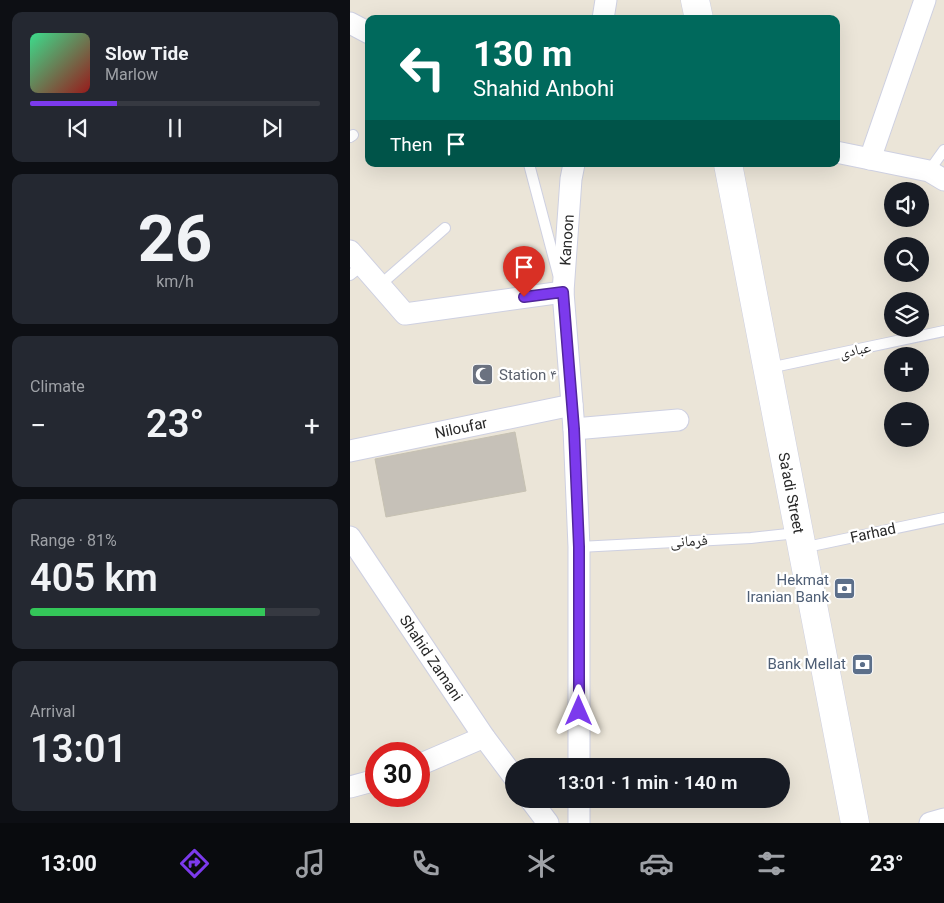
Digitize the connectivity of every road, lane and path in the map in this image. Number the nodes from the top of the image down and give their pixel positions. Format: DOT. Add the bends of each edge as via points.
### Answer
graph roads {
  1 [pos="606,0"];
  2 [pos="695,0"];
  3 [pos="925,0"];
  4 [pos="604,15"];
  5 [pos="698,15"];
  6 [pos="350,23"];
  7 [pos="365,31"];
  8 [pos="944,150"];
  9 [pos="840,153"];
  10 [pos="870,159"];
  11 [pos="529,167"];
  12 [pos="573,167"];
  13 [pos="729,167"];
  14 [pos="937,176"];
  15 [pos="445,228"];
  16 [pos="354,264"];
  17 [pos="380,285"];
  18 [pos="563,292"];
  19 [pos="944,332"];
  20 [pos="767,369"];
  21 [pos="572,405"];
  22 [pos="678,420"];
  23 [pos="574,429"];
  24 [pos="350,451"];
  25 [pos="944,518"];
  26 [pos="350,537"];
  27 [pos="800,540"];
  28 [pos="579,547"];
  29 [pos="484,737"];
  30 [pos="579,758"];
  31 [pos="430,760"];
  32 [pos="505,765"];
  33 [pos="365,783"];
  34 [pos="350,787"];
  35 [pos="537,808"];
  36 [pos="579,808"];
  37 [pos="548,823"];
  38 [pos="579,823"];
  39 [pos="855,823"];
  1 -- 4 [label="street"];
  2 -- 5 [label="main road"];
  3 -- 10 [label="street"];
  6 -- 7 [label="street"];
  8 -- 14 [label="lane"];
  9 -- 10 [label="street"];
  10 -- 14 [label="street"];
  11 -- 18 [label="lane"];
  12 -- 18 [label="street, Kanoon"];
  13 -- 20 [label="main road, Sa'adi Street"];
  15 -- 17 [label="lane"];
  16 -- 17 [label="street"];
  17 -- 18 [label="street" via="405,314"];
  18 -- 21 [label="street, Kanoon"];
  19 -- 20 [label="lane, عبادی"];
  20 -- 27 [label="main road, Sa'adi Street"];
  21 -- 23 [label="street, Kanoon"];
  21 -- 24 [label="street, Niloufar"];
  22 -- 23 [label="street"];
  23 -- 28 [label="street, Kanoon"];
  25 -- 27 [label="lane, Farhad"];
  26 -- 29 [label="street, Shahid Zamani"];
  27 -- 28 [label="lane, فرمانی" via="751,538"];
  27 -- 39 [label="main road, Sa'adi Street"];
  28 -- 30 [label="street, Kanoon"];
  29 -- 31 [label="street"];
  29 -- 32 [label="street, Shahid Zamani"];
  33 -- 34 [label="street"];
  35 -- 37 [label="street"];
  36 -- 38 [label="street"];
}
